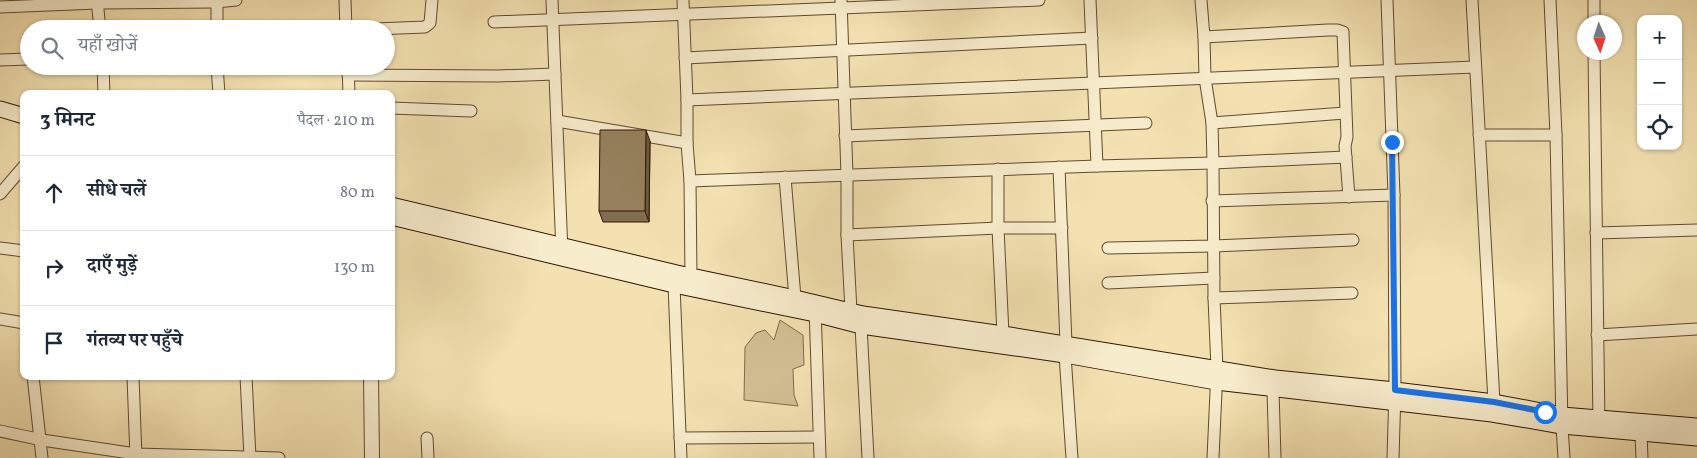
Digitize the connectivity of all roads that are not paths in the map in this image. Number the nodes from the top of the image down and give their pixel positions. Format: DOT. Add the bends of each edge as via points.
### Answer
graph roads {
  1 [pos="236,0"];
  2 [pos="345,0"];
  3 [pos="432,0"];
  4 [pos="552,0"];
  5 [pos="683,0"];
  6 [pos="1038,0"];
  7 [pos="1090,0"];
  8 [pos="1201,0"];
  9 [pos="1387,0"];
  10 [pos="1472,0"];
  11 [pos="1550,0"];
  12 [pos="1594,0"];
  13 [pos="97,1"];
  14 [pos="216,1"];
  15 [pos="841,4"];
  16 [pos="0,7"];
  17 [pos="684,14"];
  18 [pos="1594,15"];
  19 [pos="99,20"];
  20 [pos="216,20"];
  21 [pos="346,20"];
  22 [pos="553,20"];
  23 [pos="494,22"];
  24 [pos="395,28"];
  25 [pos="1204,37"];
  26 [pos="1092,38"];
  27 [pos="843,50"];
  28 [pos="685,58"];
  29 [pos="20,59"];
  30 [pos="0,60"];
  31 [pos="1594,60"];
  32 [pos="1476,67"];
  33 [pos="1390,71"];
  34 [pos="395,73"];
  35 [pos="1343,73"];
  36 [pos="555,74"];
  37 [pos="103,75"];
  38 [pos="217,75"];
  39 [pos="348,75"];
  40 [pos="1205,78"];
  41 [pos="1094,83"];
  42 [pos="104,90"];
  43 [pos="218,90"];
  44 [pos="349,90"];
  45 [pos="844,93"];
  46 [pos="0,100"];
  47 [pos="687,100"];
  48 [pos="20,105"];
  49 [pos="395,108"];
  50 [pos="0,109"];
  51 [pos="471,112"];
  52 [pos="1345,114"];
  53 [pos="20,115"];
  54 [pos="557,121"];
  55 [pos="1212,122"];
  56 [pos="1146,123"];
  57 [pos="1094,125"];
  58 [pos="1479,135"];
  59 [pos="1556,135"];
  60 [pos="845,136"];
  61 [pos="687,143"];
  62 [pos="1346,157"];
  63 [pos="1213,164"];
  64 [pos="1097,166"];
  65 [pos="1059,167"];
  66 [pos="998,169"];
  67 [pos="20,171"];
  68 [pos="847,175"];
  69 [pos="785,177"];
  70 [pos="690,181"];
  71 [pos="0,194"];
  72 [pos="1394,195"];
  73 [pos="1349,197"];
  74 [pos="1212,201"];
  75 [pos="395,206"];
  76 [pos="395,218"];
  77 [pos="998,228"];
  78 [pos="1062,228"];
  79 [pos="1697,230"];
  80 [pos="1596,233"];
  81 [pos="846,236"];
  82 [pos="1353,240"];
  83 [pos="1214,246"];
  84 [pos="0,248"];
  85 [pos="1108,248"];
  86 [pos="20,250"];
  87 [pos="562,252"];
  88 [pos="691,276"];
  89 [pos="1214,278"];
  90 [pos="1108,283"];
  91 [pos="674,285"];
  92 [pos="1352,293"];
  93 [pos="795,298"];
  94 [pos="1214,298"];
  95 [pos="815,308"];
  96 [pos="851,311"];
  97 [pos="0,319"];
  98 [pos="20,322"];
  99 [pos="861,326"];
  100 [pos="1697,329"];
  101 [pos="1003,334"];
  102 [pos="1597,335"];
  103 [pos="1066,350"];
  104 [pos="1216,376"];
  105 [pos="34,380"];
  106 [pos="133,380"];
  107 [pos="246,380"];
  108 [pos="371,380"];
  109 [pos="1273,390"];
  110 [pos="1394,396"];
  111 [pos="1494,402"];
  112 [pos="1562,421"];
  113 [pos="1599,424"];
  114 [pos="1697,426"];
  115 [pos="0,431"];
  116 [pos="1641,434"];
  117 [pos="819,437"];
  118 [pos="427,438"];
  119 [pos="680,438"];
  120 [pos="1697,438"];
  121 [pos="42,440"];
  122 [pos="136,456"];
  123 [pos="250,457"];
  124 [pos="42,458"];
  125 [pos="279,458"];
  126 [pos="372,458"];
  127 [pos="428,458"];
  128 [pos="681,458"];
  129 [pos="820,458"];
  130 [pos="868,458"];
  131 [pos="1072,458"];
  132 [pos="1213,458"];
  133 [pos="1275,458"];
  134 [pos="1394,458"];
  135 [pos="1564,458"];
  136 [pos="1642,458"];
  1 -- 14 [label="street"];
  2 -- 21 [label="street"];
  3 -- 24 [label="street" via="432,18 425,27"];
  4 -- 22 [label="street"];
  5 -- 17 [label="street"];
  6 -- 15 [label="street"];
  7 -- 26 [label="street"];
  8 -- 25 [label="street"];
  9 -- 33 [label="street"];
  10 -- 32 [label="street"];
  11 -- 59 [label="street"];
  12 -- 18 [label="street"];
  13 -- 14 [label="street"];
  13 -- 16 [label="street"];
  13 -- 19 [label="street"];
  14 -- 20 [label="street"];
  15 -- 17 [label="street"];
  15 -- 27 [label="street"];
  17 -- 22 [label="street"];
  17 -- 28 [label="street"];
  22 -- 23 [label="street"];
  22 -- 36 [label="street"];
  25 -- 35 [label="street" via="1337,30 1343,32 1344,37"];
  25 -- 40 [label="street"];
  26 -- 27 [label="street"];
  26 -- 41 [label="street"];
  27 -- 28 [label="street"];
  27 -- 45 [label="street"];
  28 -- 47 [label="street"];
  29 -- 30 [label="street"];
  31 -- 80 [label="street"];
  32 -- 33 [label="street"];
  32 -- 58 [label="street"];
  33 -- 35 [label="street"];
  33 -- 72 [label="street"];
  34 -- 36 [label="street" via="498,76"];
  35 -- 40 [label="street"];
  35 -- 52 [label="street"];
  36 -- 54 [label="street"];
  37 -- 42 [label="street"];
  38 -- 43 [label="street"];
  39 -- 44 [label="street"];
  40 -- 41 [label="street"];
  40 -- 55 [label="street"];
  41 -- 45 [label="street"];
  41 -- 57 [label="street"];
  45 -- 47 [label="street"];
  45 -- 60 [label="street"];
  46 -- 48 [label="main road"];
  47 -- 61 [label="street"];
  49 -- 51 [label="street"];
  50 -- 53 [label="main road"];
  52 -- 55 [label="street"];
  52 -- 62 [label="street"];
  54 -- 61 [label="street"];
  54 -- 87 [label="street"];
  55 -- 63 [label="street"];
  56 -- 57 [label="street"];
  57 -- 60 [label="street"];
  57 -- 64 [label="street"];
  58 -- 59 [label="street"];
  58 -- 111 [label="street"];
  59 -- 112 [label="street"];
  60 -- 68 [label="street"];
  61 -- 70 [label="street"];
  62 -- 63 [label="street"];
  62 -- 73 [label="street"];
  63 -- 64 [label="street"];
  63 -- 74 [label="street"];
  64 -- 65 [label="street"];
  65 -- 66 [label="street"];
  65 -- 78 [label="street"];
  66 -- 68 [label="street"];
  66 -- 77 [label="street"];
  67 -- 71 [label="street"];
  68 -- 69 [label="street"];
  68 -- 81 [label="street"];
  69 -- 70 [label="street"];
  69 -- 93 [label="street"];
  70 -- 88 [label="street"];
  72 -- 73 [label="street"];
  72 -- 110 [label="street"];
  73 -- 74 [label="street"];
  74 -- 83 [label="street"];
  75 -- 87 [label="main road"];
  76 -- 87 [label="main road"];
  77 -- 78 [label="street"];
  77 -- 81 [label="street"];
  77 -- 101 [label="street"];
  78 -- 103 [label="street"];
  79 -- 80 [label="street"];
  80 -- 102 [label="street"];
  81 -- 96 [label="street"];
  82 -- 83 [label="street"];
  83 -- 85 [label="street"];
  83 -- 89 [label="street"];
  84 -- 86 [label="street"];
  87 -- 88 [label="main road"];
  87 -- 91 [label="main road"];
  88 -- 93 [label="main road"];
  89 -- 90 [label="street"];
  89 -- 94 [label="street"];
  91 -- 95 [label="main road"];
  91 -- 119 [label="street"];
  92 -- 94 [label="street"];
  93 -- 95 [label="main road"];
  94 -- 104 [label="street"];
  95 -- 96 [label="main road"];
  95 -- 99 [label="main road"];
  95 -- 117 [label="street"];
  96 -- 101 [label="main road"];
  97 -- 98 [label="street"];
  99 -- 103 [label="main road"];
  99 -- 130 [label="street"];
  100 -- 102 [label="street"];
  101 -- 103 [label="main road"];
  102 -- 113 [label="street"];
  103 -- 104 [label="main road"];
  103 -- 131 [label="street"];
  104 -- 109 [label="main road"];
  104 -- 110 [label="main road" via="1275,378"];
  104 -- 132 [label="street"];
  105 -- 121 [label="street"];
  106 -- 122 [label="street"];
  107 -- 123 [label="street"];
  108 -- 126 [label="street"];
  109 -- 110 [label="main road"];
  109 -- 133 [label="street"];
  110 -- 111 [label="main road"];
  110 -- 112 [label="main road" via="1492,414"];
  110 -- 134 [label="street"];
  111 -- 112 [label="main road"];
  112 -- 113 [label="main road"];
  112 -- 135 [label="street"];
  113 -- 114 [label="main road"];
  113 -- 116 [label="main road"];
  115 -- 121 [label="street"];
  116 -- 120 [label="main road"];
  116 -- 136 [label="street"];
  117 -- 119 [label="street"];
  117 -- 129 [label="street"];
  118 -- 127 [label="street"];
  119 -- 128 [label="street"];
  121 -- 122 [label="street"];
  121 -- 124 [label="street"];
  122 -- 123 [label="street"];
  123 -- 125 [label="street"];
}
